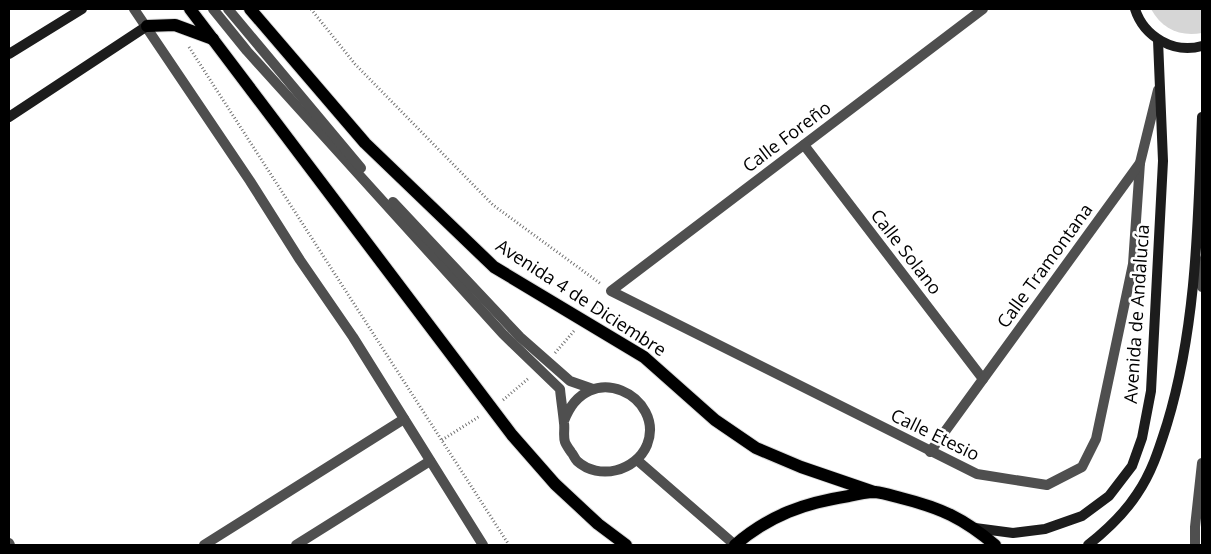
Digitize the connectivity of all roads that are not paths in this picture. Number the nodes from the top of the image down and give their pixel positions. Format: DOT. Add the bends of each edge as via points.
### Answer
graph roads {
  1 [pos="82,9"];
  2 [pos="134,9"];
  3 [pos="190,9"];
  4 [pos="213,9"];
  5 [pos="228,9"];
  6 [pos="250,9"];
  7 [pos="983,9"];
  8 [pos="1135,9"];
  9 [pos="146,26"];
  10 [pos="213,38"];
  11 [pos="1158,40"];
  12 [pos="1202,46"];
  13 [pos="9,54"];
  14 [pos="1159,86"];
  15 [pos="9,116"];
  16 [pos="1202,117"];
  17 [pos="1202,124"];
  18 [pos="804,145"];
  19 [pos="1140,163"];
  20 [pos="1201,174"];
  21 [pos="1200,238"];
  22 [pos="1196,254"];
  23 [pos="1202,287"];
  24 [pos="611,291"];
  25 [pos="983,379"];
  26 [pos="593,389"];
  27 [pos="404,419"];
  28 [pos="564,421"];
  29 [pos="930,452"];
  30 [pos="637,460"];
  31 [pos="430,461"];
  32 [pos="1202,463"];
  33 [pos="874,492"];
  34 [pos="975,528"];
  35 [pos="204,545"];
  36 [pos="296,545"];
  37 [pos="484,545"];
  38 [pos="626,545"];
  39 [pos="736,545"];
  40 [pos="995,545"];
  41 [pos="1088,545"];
  42 [pos="1195,545"];
  1 -- 13 [label="main road"];
  2 -- 9 [label="street"];
  3 -- 10 [label="main road"];
  4 -- 28 [label="street" via="247,52 497,328 560,389"];
  5 -- 26 [label="street" via="361,167 510,327 570,382"];
  6 -- 33 [label="main road, Avenida 4 de Diciembre" via="365,143 494,267 644,357 715,420 756,448"];
  7 -- 18 [label="street, Calle Foreño"];
  8 -- 11 [label="main road" via="1146,30"];
  9 -- 10 [label="main road" via="175,25"];
  9 -- 15 [label="main road"];
  9 -- 27 [label="street"];
  10 -- 38 [label="main road" via="512,434 555,484"];
  11 -- 12 [label="main road" via="1175,47 1193,49"];
  11 -- 14 [label="main road, Avenida de Andalucía"];
  14 -- 19 [label="street, Calle Tramontana"];
  14 -- 34 [label="main road, Avenida de Andalucía" via="1163,161 1151,391 1142,438 1132,466 1109,496 1082,516 1044,529 1013,533"];
  16 -- 17 [label="main road"];
  17 -- 20 [label="main road"];
  18 -- 24 [label="street, Calle Foreño"];
  18 -- 25 [label="street, Calle Solano"];
  19 -- 25 [label="street, Calle Tramontana"];
  19 -- 29 [label="street, Calle Etesio" via="1133,264 1096,439 1082,467 1047,485 977,474"];
  20 -- 21 [label="main road"];
  21 -- 22 [label="main road"];
  22 -- 23 [label="street"];
  22 -- 41 [label="main road" via="1177,390 1156,460 1138,493 1115,523"];
  24 -- 29 [label="street, Calle Etesio"];
  25 -- 29 [label="street, Calle Tramontana"];
  26 -- 28 [label="street" via="574,401"];
  26 -- 30 [label="street" via="612,387 621,390 643,407 649,425 647,444"];
  27 -- 31 [label="street"];
  27 -- 35 [label="street"];
  28 -- 30 [label="street" via="565,442 577,461 596,471 618,471"];
  30 -- 39 [label="street"];
  31 -- 36 [label="street"];
  31 -- 37 [label="street"];
  32 -- 42 [label="street"];
  33 -- 34 [label="main road, Avenida 4 de Diciembre" via="927,504"];
  33 -- 39 [label="main road" via="821,500 796,508 772,519"];
  34 -- 40 [label="main road, Avenida 4 de Diciembre"];
}
